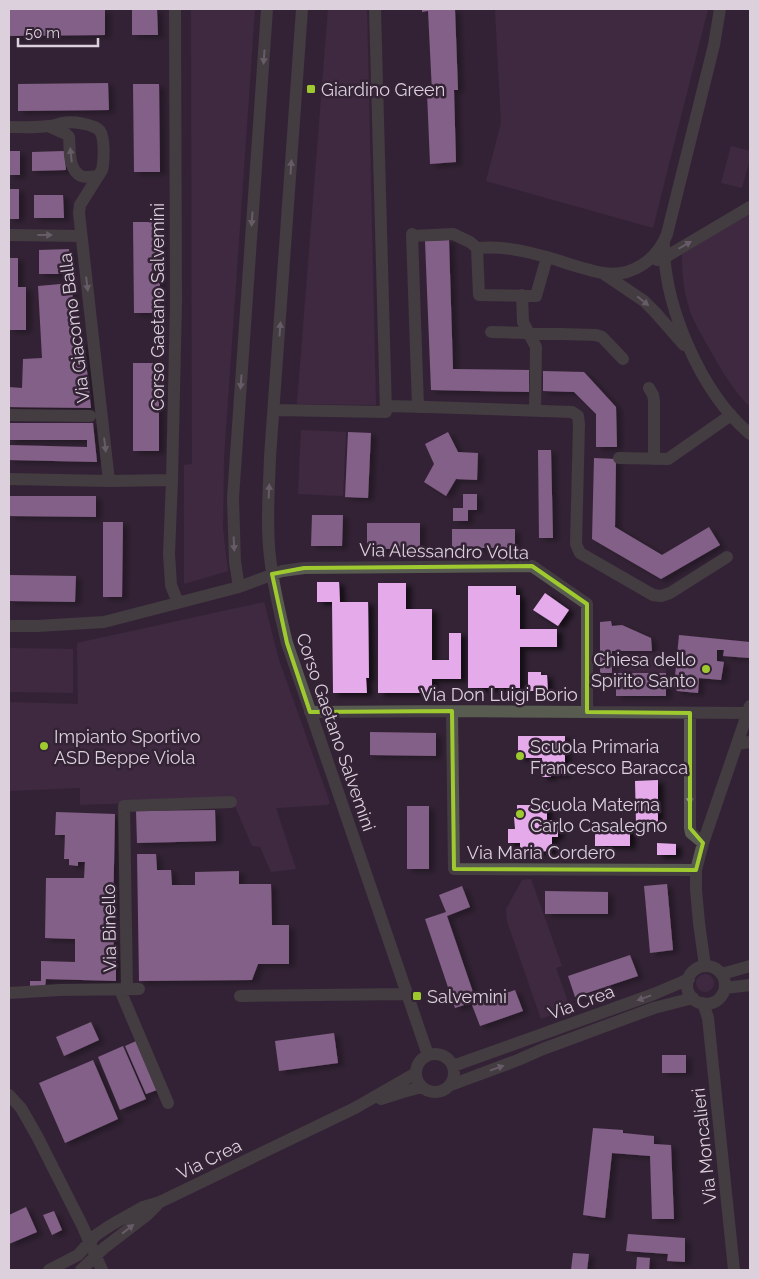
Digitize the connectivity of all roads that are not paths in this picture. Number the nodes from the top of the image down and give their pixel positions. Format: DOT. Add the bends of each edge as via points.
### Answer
graph roads {
  1 [pos="175,9"];
  2 [pos="267,9"];
  3 [pos="302,9"];
  4 [pos="375,9"];
  5 [pos="720,9"];
  6 [pos="48,126"];
  7 [pos="9,127"];
  8 [pos="98,176"];
  9 [pos="750,207"];
  10 [pos="9,235"];
  11 [pos="81,236"];
  12 [pos="664,241"];
  13 [pos="477,248"];
  14 [pos="547,257"];
  15 [pos="664,258"];
  16 [pos="641,266"];
  17 [pos="603,274"];
  18 [pos="522,296"];
  19 [pos="491,332"];
  20 [pos="529,334"];
  21 [pos="692,354"];
  22 [pos="623,359"];
  23 [pos="648,388"];
  24 [pos="386,406"];
  25 [pos="418,406"];
  26 [pos="274,410"];
  27 [pos="535,410"];
  28 [pos="9,415"];
  29 [pos="731,415"];
  30 [pos="90,416"];
  31 [pos="750,434"];
  32 [pos="619,458"];
  33 [pos="654,459"];
  34 [pos="9,479"];
  35 [pos="172,480"];
  36 [pos="109,481"];
  37 [pos="727,557"];
  38 [pos="272,574"];
  39 [pos="238,587"];
  40 [pos="178,603"];
  41 [pos="9,626"];
  42 [pos="749,709"];
  43 [pos="452,711"];
  44 [pos="310,712"];
  45 [pos="588,712"];
  46 [pos="690,713"];
  47 [pos="750,742"];
  48 [pos="737,744"];
  49 [pos="231,802"];
  50 [pos="703,843"];
  51 [pos="696,870"];
  52 [pos="705,966"];
  53 [pos="750,966"];
  54 [pos="722,974"];
  55 [pos="750,985"];
  56 [pos="725,988"];
  57 [pos="129,990"];
  58 [pos="9,993"];
  59 [pos="407,994"];
  60 [pos="698,994"];
  61 [pos="240,996"];
  62 [pos="544,1049"];
  63 [pos="428,1055"];
  64 [pos="485,1055"];
  65 [pos="453,1066"];
  66 [pos="416,1073"];
  67 [pos="451,1085"];
  68 [pos="422,1087"];
  69 [pos="9,1095"];
  70 [pos="168,1103"];
  71 [pos="354,1108"];
  72 [pos="160,1202"];
  73 [pos="89,1242"];
  74 [pos="96,1256"];
  75 [pos="49,1270"];
  76 [pos="81,1270"];
  77 [pos="102,1270"];
  78 [pos="734,1270"];
  1 -- 35 [label="street, Corso Gaetano Salvemini" via="176,303"];
  2 -- 39 [label="street, one-way" via="234,490"];
  26 -- 3 [label="street, Corso Gaetano Salvemini, one-way"];
  4 -- 24 [label="street"];
  5 -- 12 [label="street" via="714,45"];
  6 -- 7 [label="street, Via Giacomo Balla"];
  8 -- 6 [label="street, one-way" via="80,176 75,172 69,137"];
  6 -- 8 [label="street, Via Giacomo Balla" via="75,122 100,130 104,164"];
  8 -- 11 [label="street, Via Giacomo Balla" via="80,205"];
  15 -- 9 [label="street, one-way"];
  10 -- 11 [label="street, one-way"];
  11 -- 36 [label="street, Via Giacomo Balla, one-way"];
  12 -- 15 [label="street"];
  12 -- 16 [label="street" via="653,257"];
  13 -- 14 [label="street" via="499,247"];
  13 -- 18 [label="street" via="479,295"];
  13 -- 25 [label="street" via="452,234 412,235"];
  14 -- 17 [label="street"];
  14 -- 18 [label="street" via="536,296"];
  15 -- 16 [label="street"];
  15 -- 21 [label="street" via="674,308"];
  16 -- 17 [label="street" via="628,272"];
  17 -- 21 [label="street, one-way" via="650,306"];
  18 -- 20 [label="street" via="523,322"];
  19 -- 20 [label="street"];
  20 -- 22 [label="street" via="596,335"];
  20 -- 27 [label="street" via="536,347"];
  21 -- 29 [label="street"];
  23 -- 33 [label="street" via="654,401"];
  24 -- 25 [label="street"];
  24 -- 26 [label="street" via="386,412"];
  25 -- 27 [label="street"];
  38 -- 26 [label="street, Corso Gaetano Salvemini, one-way" via="268,503"];
  27 -- 37 [label="street" via="572,412 578,416 576,544 580,553 653,595 661,596"];
  28 -- 30 [label="street"];
  29 -- 31 [label="street"];
  29 -- 33 [label="street" via="668,459"];
  32 -- 33 [label="street"];
  34 -- 36 [label="street"];
  35 -- 36 [label="street"];
  35 -- 40 [label="street, Corso Gaetano Salvemini" via="170,569 171,585"];
  38 -- 39 [label="street"];
  38 -- 44 [label="street, Corso Gaetano Salvemini" via="287,643"];
  38 -- 45 [label="street, Via Alessandro Volta" via="304,568 532,566 587,604"];
  39 -- 40 [label="street"];
  40 -- 41 [label="street" via="104,622"];
  42 -- 46 [label="street, Via Don Luigi Borio"];
  42 -- 48 [label="street"];
  43 -- 44 [label="street, Via Don Luigi Borio"];
  43 -- 45 [label="street, Via Don Luigi Borio"];
  43 -- 51 [label="street, Via Maria Cordero" via="454,868"];
  44 -- 59 [label="street, Corso Gaetano Salvemini"];
  45 -- 46 [label="street, Via Don Luigi Borio"];
  46 -- 50 [label="street, one-way" via="690,828 691,833"];
  47 -- 48 [label="street"];
  48 -- 50 [label="street"];
  49 -- 57 [label="street, Via Binello" via="124,806"];
  50 -- 51 [label="street"];
  51 -- 52 [label="street"];
  52 -- 54 [label="street"];
  52 -- 60 [label="street" via="695,970"];
  53 -- 54 [label="street"];
  54 -- 56 [label="street"];
  55 -- 56 [label="street"];
  56 -- 60 [label="street" via="719,999"];
  57 -- 58 [label="street"];
  57 -- 70 [label="street"];
  59 -- 61 [label="street"];
  59 -- 63 [label="street, Corso Gaetano Salvemini"];
  60 -- 62 [label="street, Via Crea" via="676,997"];
  60 -- 64 [label="street, Via Crea, one-way" via="654,994"];
  60 -- 78 [label="street, Via Moncalieri" via="708,1018"];
  62 -- 64 [label="street, Via Crea"];
  67 -- 62 [label="street, Via Crea, one-way"];
  63 -- 65 [label="street" via="440,1054"];
  63 -- 66 [label="street" via="420,1062"];
  64 -- 65 [label="street, Via Crea"];
  65 -- 67 [label="street" via="455,1072"];
  66 -- 68 [label="street"];
  66 -- 71 [label="street, Via Crea"];
  67 -- 68 [label="street" via="440,1092 427,1091"];
  68 -- 71 [label="street, Via Crea"];
  69 -- 73 [label="street" via="28,1119"];
  71 -- 72 [label="street, Via Crea"];
  72 -- 73 [label="street, Via Crea" via="143,1207 111,1225"];
  74 -- 72 [label="street, Via Crea, one-way"];
  73 -- 74 [label="street"];
  73 -- 75 [label="street, Via Crea" via="78,1255"];
  74 -- 76 [label="street, Via Crea"];
  74 -- 77 [label="street"];
}
